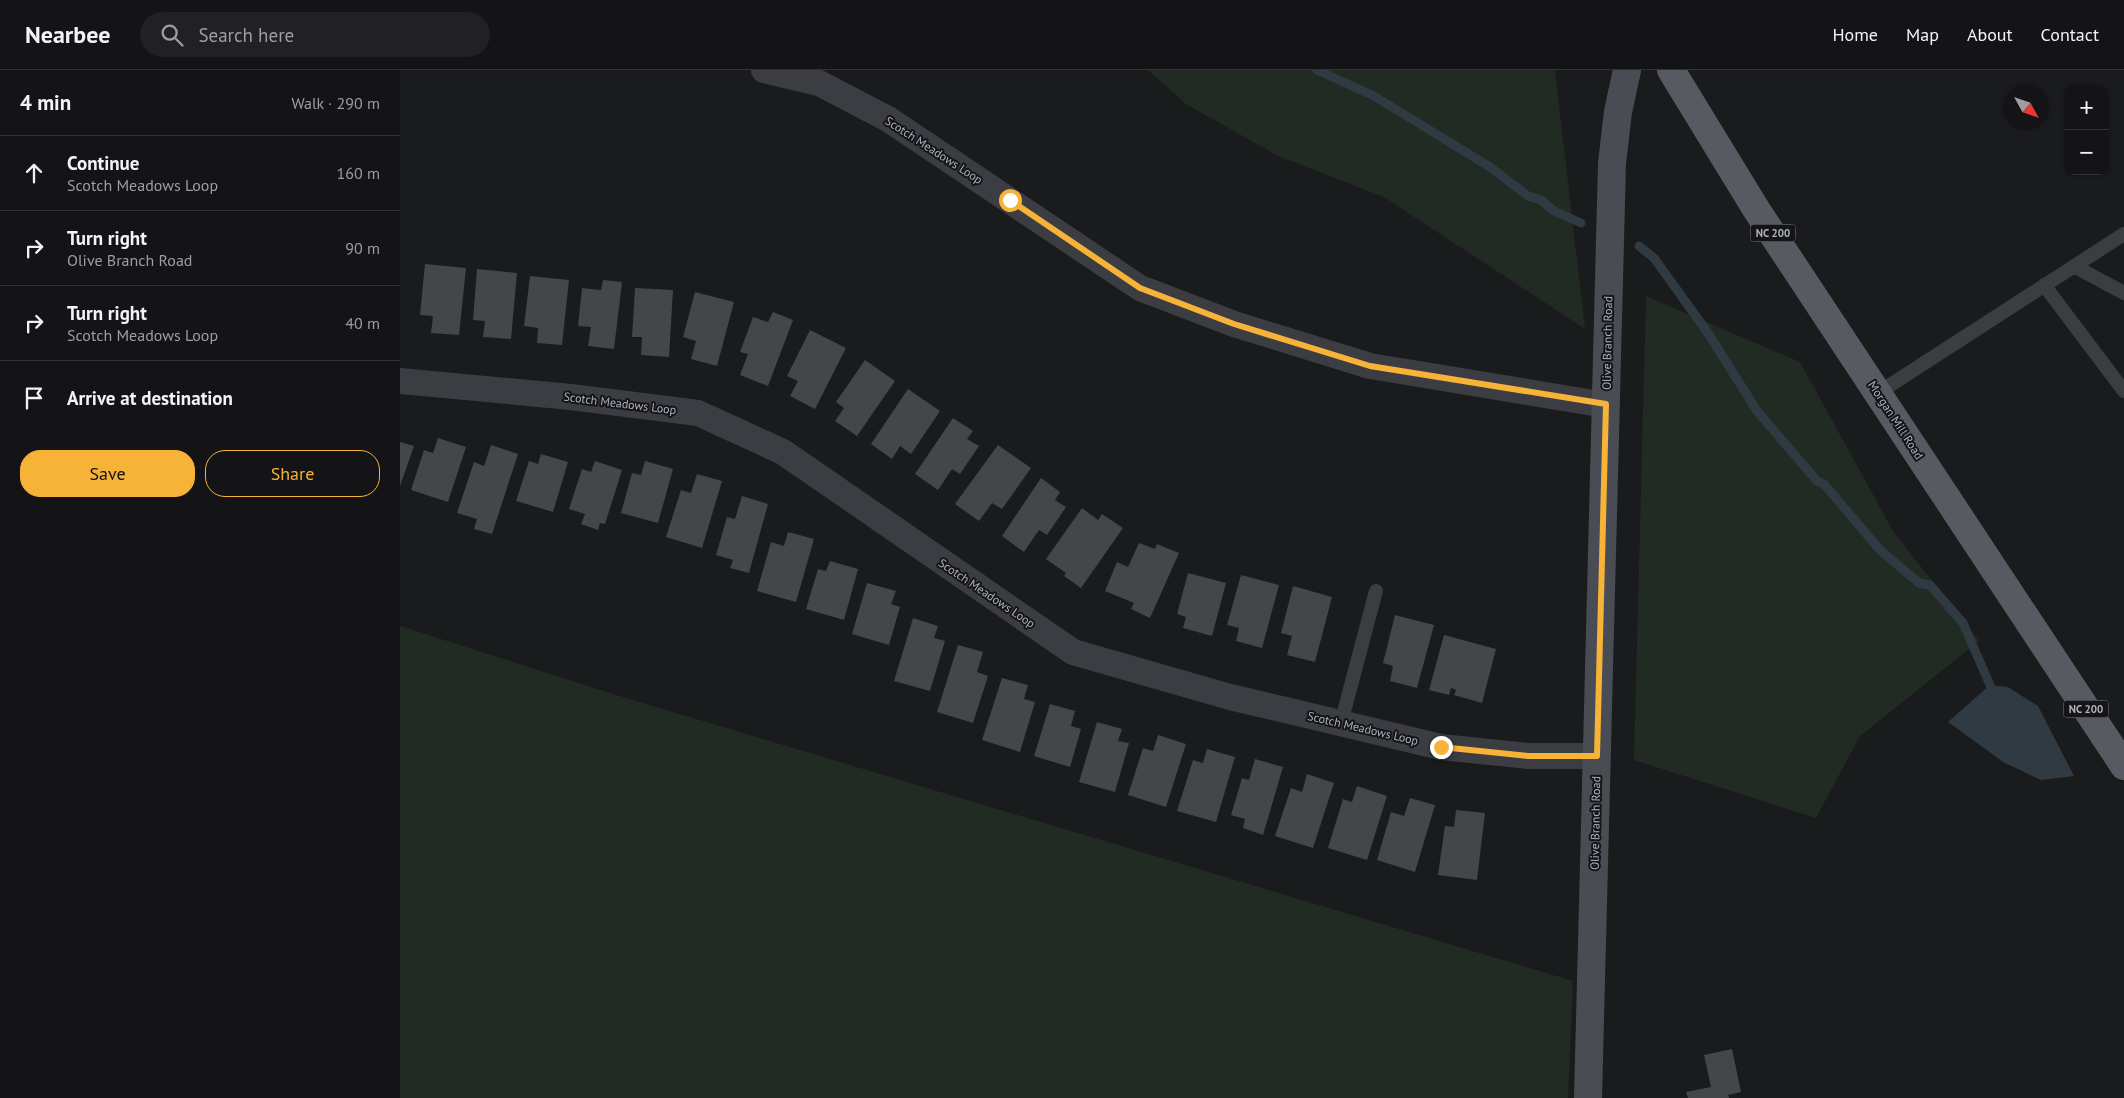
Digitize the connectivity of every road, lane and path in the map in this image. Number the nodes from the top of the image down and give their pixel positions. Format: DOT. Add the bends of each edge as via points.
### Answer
graph roads {
  1 [pos="764,70"];
  2 [pos="1626,70"];
  3 [pos="1671,70"];
  4 [pos="2124,234"];
  5 [pos="2074,266"];
  6 [pos="2044,285"];
  7 [pos="2124,293"];
  8 [pos="400,381"];
  9 [pos="2124,391"];
  10 [pos="1878,393"];
  11 [pos="1606,404"];
  12 [pos="1376,591"];
  13 [pos="1341,723"];
  14 [pos="1597,756"];
  15 [pos="2124,766"];
  16 [pos="1588,1098"];
  1 -- 11 [label="street, Scotch Meadows Loop" via="819,83 888,119 1140,288 1234,324 1370,366"];
  2 -- 11 [label="street, Olive Branch Road" via="1612,163"];
  3 -- 10 [label="main road, Morgan Mill Road / NC 200" via="1751,201"];
  4 -- 5 [label="lane"];
  5 -- 6 [label="lane"];
  5 -- 7 [label="lane"];
  6 -- 9 [label="lane"];
  6 -- 10 [label="lane"];
  8 -- 13 [label="street, Scotch Meadows Loop" via="698,413 783,452 1073,652 1230,697"];
  10 -- 15 [label="main road, Morgan Mill Road / NC 200"];
  11 -- 14 [label="street, Olive Branch Road"];
  12 -- 13 [label="lane"];
  13 -- 14 [label="street, Scotch Meadows Loop" via="1441,747 1528,756"];
  14 -- 16 [label="street, Olive Branch Road"];
}
